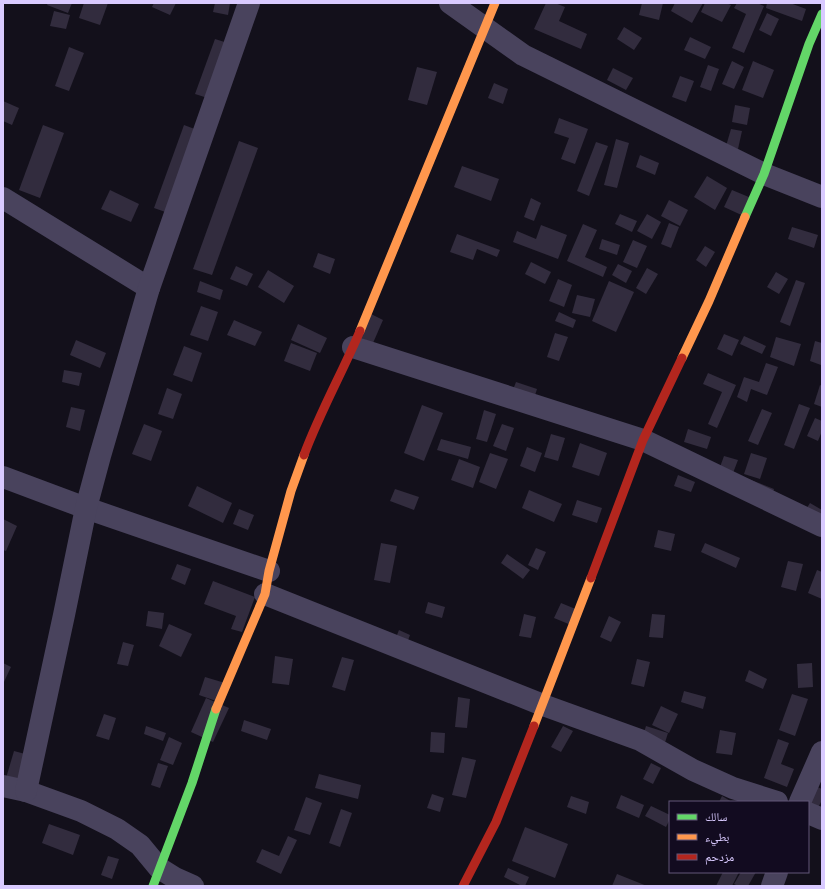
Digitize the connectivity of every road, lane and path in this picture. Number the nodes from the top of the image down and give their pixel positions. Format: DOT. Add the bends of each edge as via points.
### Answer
graph roads {
  1 [pos="249,3"];
  2 [pos="450,3"];
  3 [pos="494,3"];
  4 [pos="822,14"];
  5 [pos="485,28"];
  6 [pos="764,174"];
  7 [pos="822,197"];
  8 [pos="3,198"];
  9 [pos="149,288"];
  10 [pos="353,347"];
  11 [pos="643,440"];
  12 [pos="3,477"];
  13 [pos="86,508"];
  14 [pos="822,526"];
  15 [pos="269,571"];
  16 [pos="265,594"];
  17 [pos="544,704"];
  18 [pos="822,752"];
  19 [pos="3,786"];
  20 [pos="26,791"];
  21 [pos="774,801"];
  22 [pos="800,801"];
  23 [pos="809,813"];
  24 [pos="822,819"];
  25 [pos="777,873"];
  26 [pos="156,877"];
  27 [pos="193,886"];
  28 [pos="463,886"];
  29 [pos="772,886"];
  1 -- 9 [label="street"];
  2 -- 5 [label="street"];
  3 -- 5 [label="street"];
  4 -- 6 [label="street"];
  5 -- 6 [label="street" via="523,55"];
  5 -- 10 [label="street"];
  6 -- 7 [label="street"];
  6 -- 11 [label="street" via="709,301"];
  8 -- 9 [label="street"];
  9 -- 13 [label="street"];
  10 -- 11 [label="street"];
  10 -- 15 [label="street" via="312,434 290,491"];
  11 -- 14 [label="street"];
  11 -- 17 [label="street"];
  12 -- 13 [label="street"];
  13 -- 15 [label="street"];
  13 -- 20 [label="street"];
  15 -- 16 [label="street"];
  16 -- 17 [label="street"];
  16 -- 26 [label="street" via="215,711 192,783"];
  17 -- 21 [label="street" via="640,740 693,770 733,788"];
  17 -- 28 [label="street" via="496,822"];
  18 -- 22 [label="street"];
  19 -- 20 [label="street"];
  20 -- 26 [label="street" via="81,810 117,829 140,845"];
  23 -- 24 [label="street"];
  25 -- 29 [label="street"];
  26 -- 27 [label="street" via="175,878"];
}
